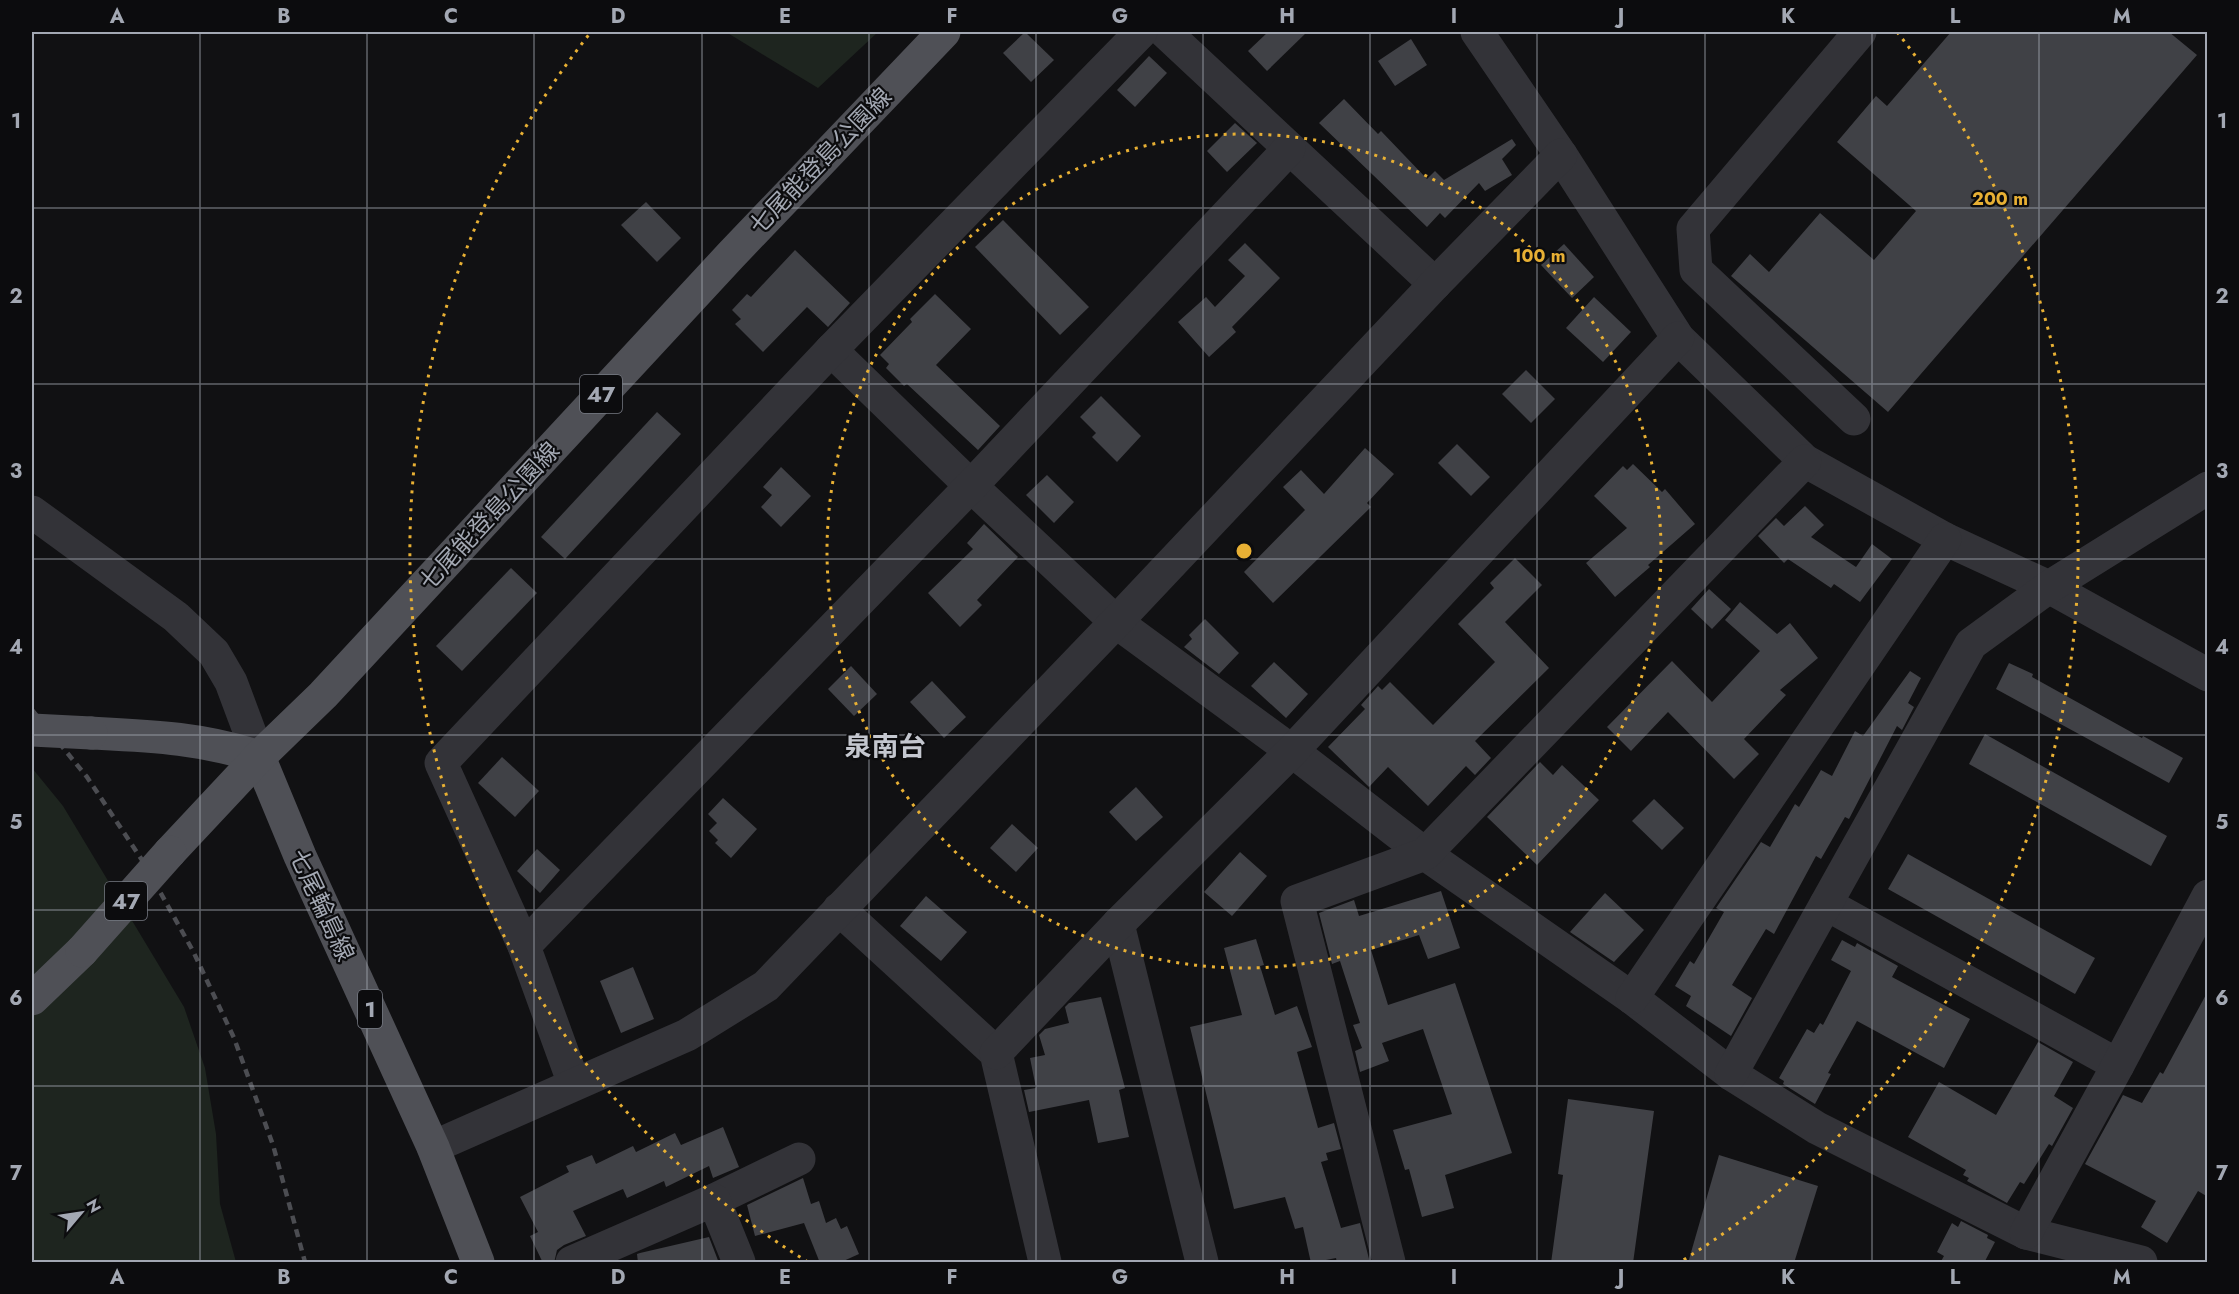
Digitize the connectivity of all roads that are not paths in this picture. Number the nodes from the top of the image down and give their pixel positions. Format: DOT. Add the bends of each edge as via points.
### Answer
graph roads {
  1 [pos="944,32"];
  2 [pos="1141,32"];
  3 [pos="1165,32"];
  4 [pos="1477,32"];
  5 [pos="1860,32"];
  6 [pos="1289,149"];
  7 [pos="1561,155"];
  8 [pos="1435,284"];
  9 [pos="1678,338"];
  10 [pos="831,350"];
  11 [pos="1854,418"];
  12 [pos="1805,461"];
  13 [pos="971,486"];
  14 [pos="2208,488"];
  15 [pos="32,512"];
  16 [pos="1945,539"];
  17 [pos="2049,587"];
  18 [pos="1116,622"];
  19 [pos="2208,675"];
  20 [pos="32,730"];
  21 [pos="1292,752"];
  22 [pos="259,757"];
  23 [pos="1425,854"];
  24 [pos="2208,896"];
  25 [pos="1826,904"];
  26 [pos="839,909"];
  27 [pos="1119,924"];
  28 [pos="524,946"];
  29 [pos="1632,998"];
  30 [pos="32,999"];
  31 [pos="996,1053"];
  32 [pos="2118,1065"];
  33 [pos="1731,1074"];
  34 [pos="574,1084"];
  35 [pos="433,1147"];
  36 [pos="799,1159"];
  37 [pos="714,1200"];
  38 [pos="2026,1233"];
  39 [pos="478,1263"];
  40 [pos="572,1263"];
  41 [pos="739,1263"];
  42 [pos="1045,1263"];
  43 [pos="1202,1263"];
  44 [pos="1389,1263"];
  45 [pos="2141,1263"];
  1 -- 22 [label="main road, 七尾能登島公園線 / 47" via="731,255 323,695"];
  2 -- 10 [label="street"];
  3 -- 6 [label="street"];
  4 -- 7 [label="street"];
  5 -- 11 [label="street" via="1693,230 1696,270"];
  6 -- 8 [label="street"];
  6 -- 13 [label="street"];
  7 -- 8 [label="street"];
  7 -- 9 [label="street"];
  8 -- 18 [label="street"];
  9 -- 12 [label="street"];
  9 -- 21 [label="street"];
  10 -- 13 [label="street"];
  10 -- 28 [label="street" via="441,763"];
  12 -- 16 [label="street"];
  12 -- 23 [label="street"];
  13 -- 18 [label="street"];
  13 -- 28 [label="street"];
  14 -- 17 [label="street"];
  15 -- 22 [label="street" via="176,617 214,653 231,682"];
  16 -- 17 [label="street"];
  16 -- 29 [label="street"];
  17 -- 19 [label="street"];
  17 -- 25 [label="street" via="1971,644"];
  18 -- 21 [label="street"];
  18 -- 26 [label="street"];
  20 -- 22 [label="main road, bridge" via="191,740"];
  21 -- 23 [label="street"];
  21 -- 27 [label="street"];
  22 -- 30 [label="main road, 七尾能登島公園線 / 47, bridge" via="82,951"];
  22 -- 35 [label="main road, 七尾輪島線 / 1"];
  23 -- 29 [label="street"];
  23 -- 44 [label="street" via="1297,901"];
  24 -- 32 [label="street"];
  25 -- 32 [label="street"];
  25 -- 33 [label="street"];
  26 -- 31 [label="street"];
  26 -- 34 [label="street" via="766,986 687,1035"];
  27 -- 31 [label="street"];
  27 -- 43 [label="street"];
  28 -- 34 [label="street"];
  29 -- 33 [label="street"];
  31 -- 42 [label="street"];
  32 -- 38 [label="street"];
  33 -- 38 [label="street" via="1817,1128"];
  34 -- 35 [label="street"];
  35 -- 39 [label="main road, 七尾輪島線 / 1"];
  36 -- 37 [label="street"];
  37 -- 40 [label="street"];
  37 -- 41 [label="street"];
  38 -- 45 [label="street"];
}
